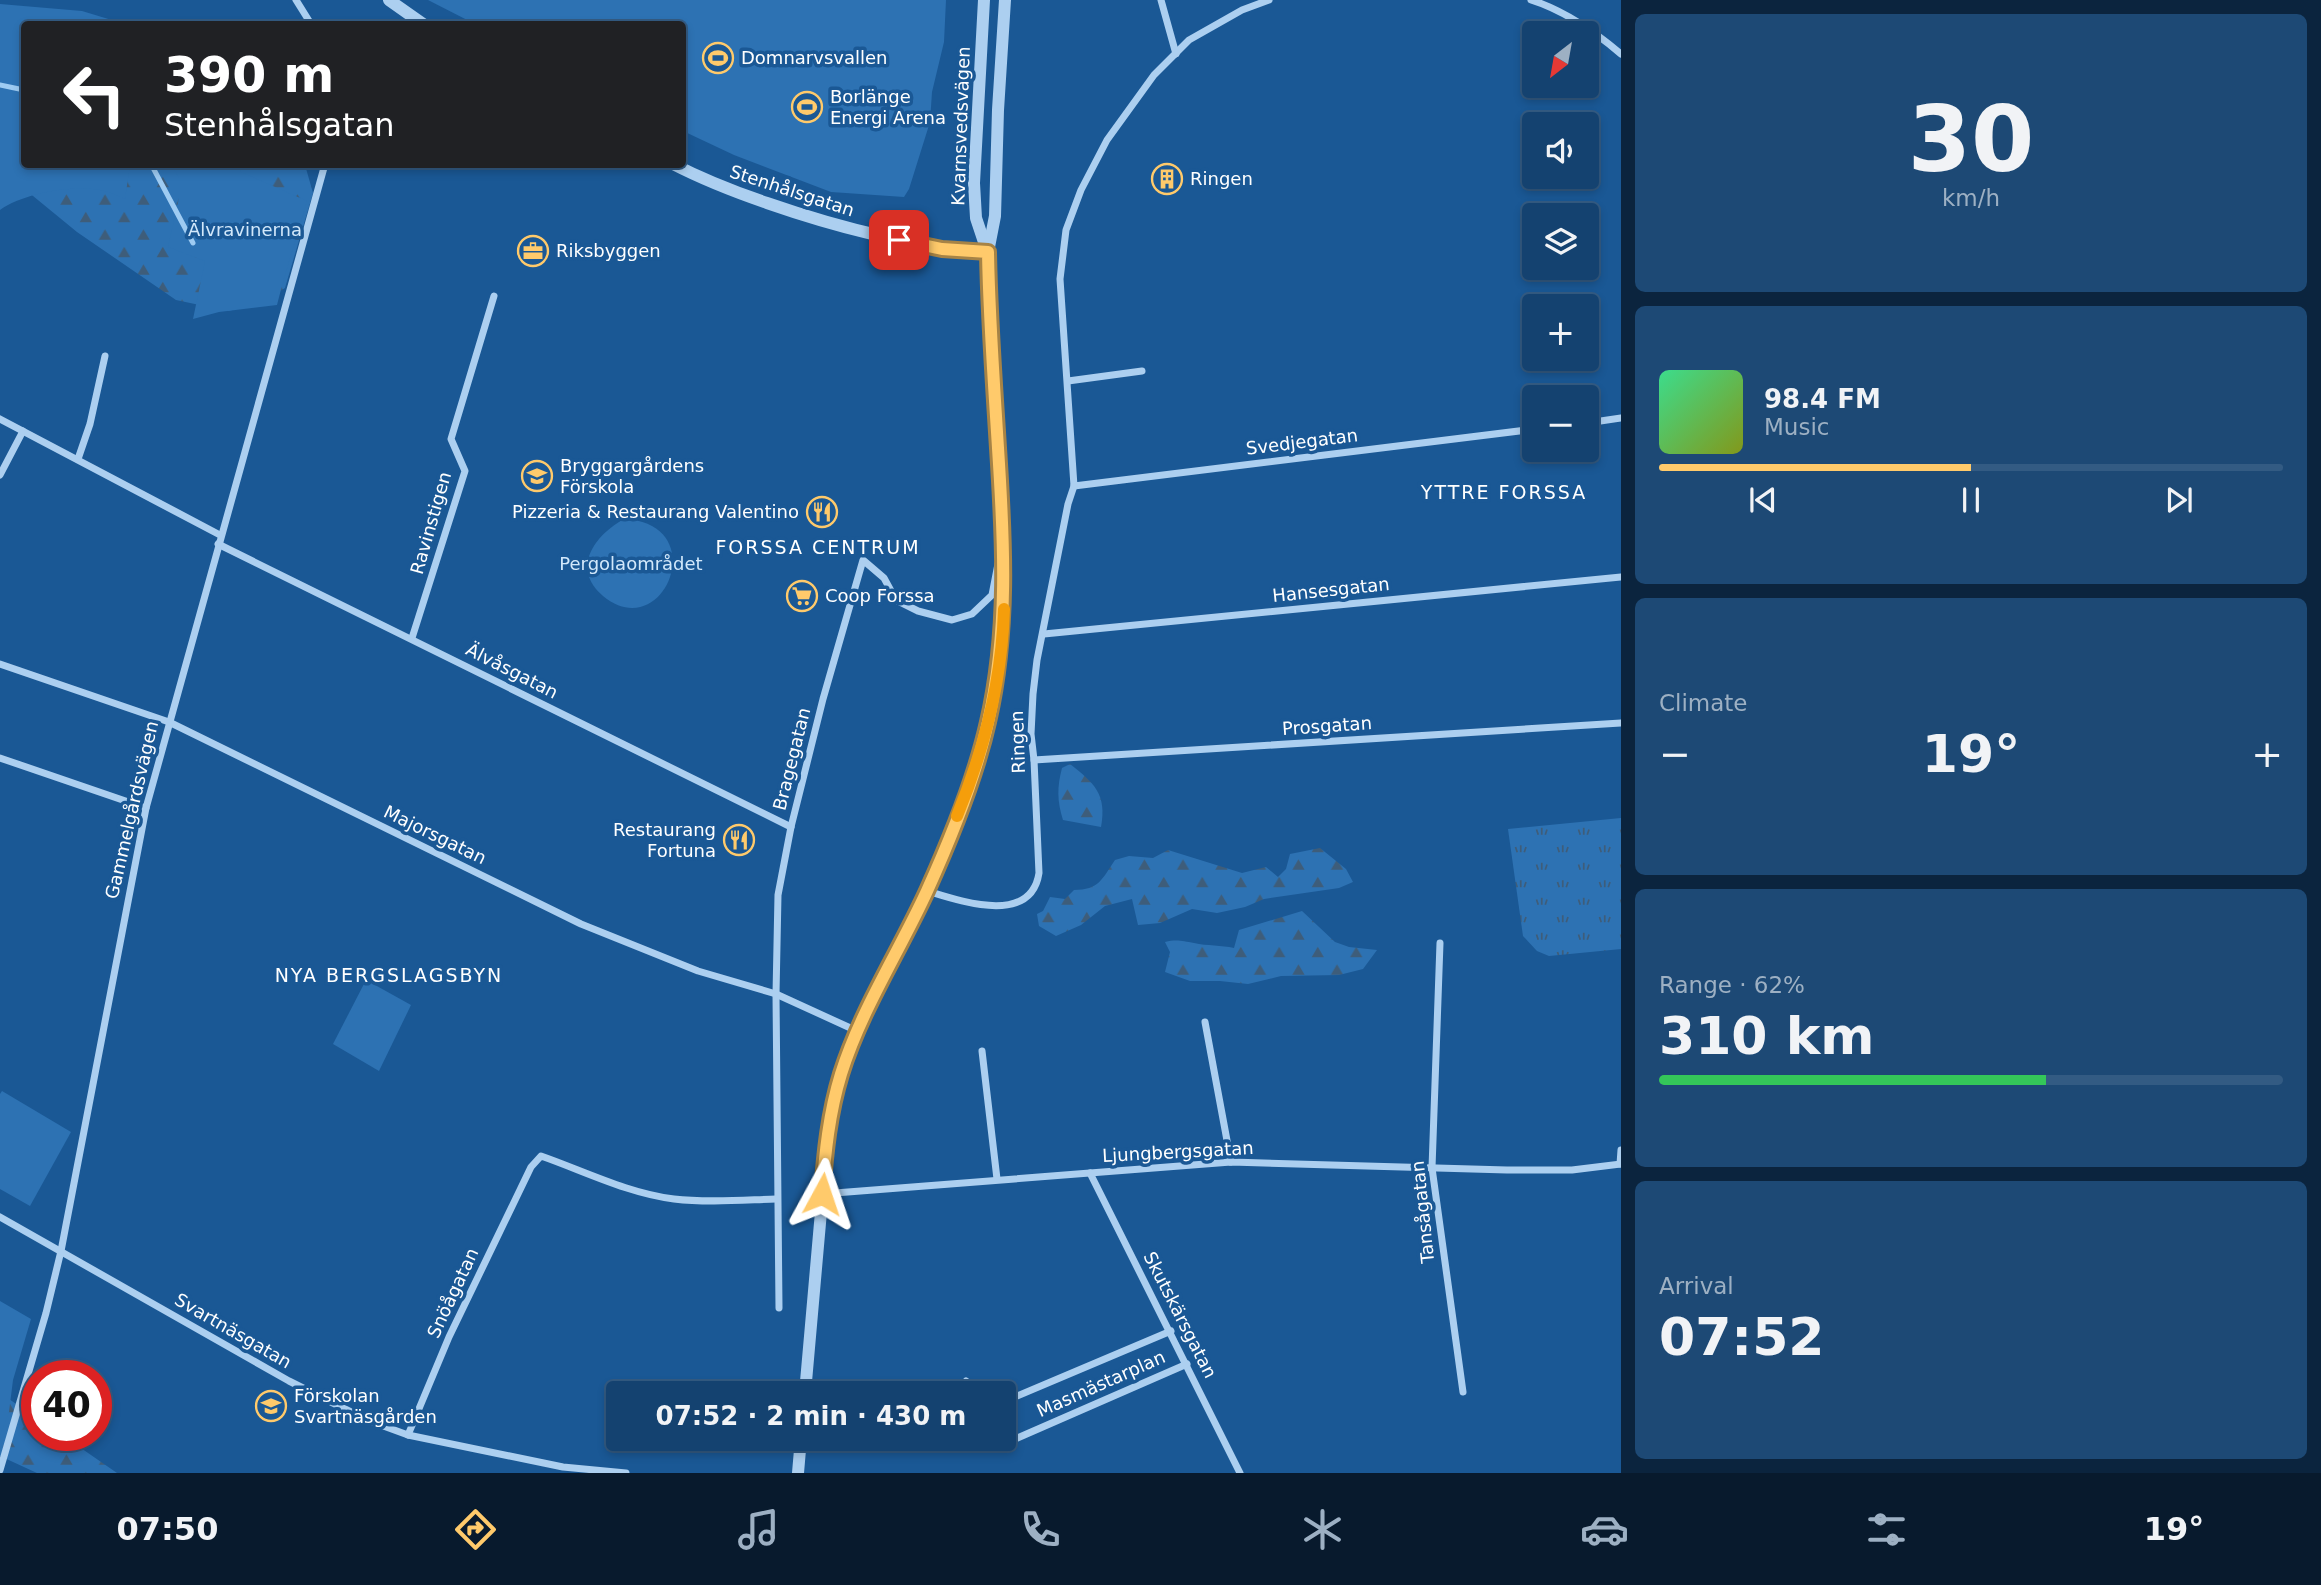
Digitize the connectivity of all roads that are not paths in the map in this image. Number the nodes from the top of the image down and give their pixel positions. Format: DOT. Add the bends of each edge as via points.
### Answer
graph roads {
  1 [pos="296,0"];
  2 [pos="389,0"];
  3 [pos="984,0"];
  4 [pos="1005,0"];
  5 [pos="1161,0"];
  6 [pos="1269,0"];
  7 [pos="1531,0"];
  8 [pos="310,21"];
  9 [pos="419,21"];
  10 [pos="1176,54"];
  11 [pos="1621,54"];
  12 [pos="324,168"];
  13 [pos="680,168"];
  14 [pos="988,252"];
  15 [pos="494,296"];
  16 [pos="105,356"];
  17 [pos="1142,370"];
  18 [pos="1068,381"];
  19 [pos="1621,418"];
  20 [pos="0,419"];
  21 [pos="1599,421"];
  22 [pos="23,431"];
  23 [pos="1522,431"];
  24 [pos="78,459"];
  25 [pos="0,475"];
  26 [pos="1074,486"];
  27 [pos="1003,529"];
  28 [pos="220,535"];
  29 [pos="218,544"];
  30 [pos="1621,578"];
  31 [pos="1044,634"];
  32 [pos="412,638"];
  33 [pos="0,664"];
  34 [pos="169,722"];
  35 [pos="1621,723"];
  36 [pos="0,758"];
  37 [pos="1034,760"];
  38 [pos="146,808"];
  39 [pos="791,827"];
  40 [pos="927,891"];
  41 [pos="1440,943"];
  42 [pos="776,994"];
  43 [pos="1205,1022"];
  44 [pos="857,1031"];
  45 [pos="982,1051"];
  46 [pos="1621,1150"];
  47 [pos="1231,1162"];
  48 [pos="1621,1164"];
  49 [pos="1432,1168"];
  50 [pos="1090,1173"];
  51 [pos="997,1179"];
  52 [pos="822,1194"];
  53 [pos="776,1199"];
  54 [pos="0,1217"];
  55 [pos="61,1251"];
  56 [pos="779,1308"];
  57 [pos="1171,1331"];
  58 [pos="1187,1364"];
  59 [pos="806,1381"];
  60 [pos="1462,1392"];
  61 [pos="1016,1397"];
  62 [pos="408,1435"];
  63 [pos="1016,1439"];
  64 [pos="800,1451"];
  65 [pos="1,1466"];
  66 [pos="626,1473"];
  67 [pos="798,1473"];
  68 [pos="1240,1473"];
  1 -- 8 [label="street"];
  2 -- 9 [label="street"];
  3 -- 14 [label="street, Kvarnsvedsvägen" via="974,183 976,218"];
  4 -- 14 [label="street, Kvarnsvedsvägen" via="995,216"];
  5 -- 10 [label="street"];
  6 -- 10 [label="street, Ringen" via="1189,40"];
  7 -- 11 [label="street" via="1603,38"];
  10 -- 18 [label="street, Ringen" via="1154,75 1107,140 1066,230 1060,279"];
  12 -- 28 [label="street, Gammelgårdsvägen"];
  13 -- 14 [label="street, Stenhålsgatan" via="704,181 817,221 942,249"];
  14 -- 27 [label="street, Kvarnsvedsvägen"];
  15 -- 32 [label="street, Ravinstigen" via="451,439 465,471"];
  16 -- 24 [label="street"];
  17 -- 18 [label="street"];
  18 -- 26 [label="street, Ringen"];
  19 -- 21 [label="street"];
  20 -- 22 [label="street"];
  22 -- 24 [label="street"];
  22 -- 25 [label="street"];
  23 -- 26 [label="street, Svedjegatan"];
  24 -- 28 [label="street"];
  26 -- 31 [label="street, Ringen"];
  27 -- 39 [label="street, Bragegatan" via="992,595 972,614 952,620 896,600 884,578 863,560"];
  27 -- 40 [label="street, Kvarnsvedsvägen" via="1003,625 988,722 972,780"];
  28 -- 29 [label="street, Gammelgårdsvägen"];
  29 -- 32 [label="street, Älvåsgatan"];
  29 -- 34 [label="street, Gammelgårdsvägen"];
  30 -- 31 [label="street, Hansesgatan"];
  31 -- 37 [label="street, Ringen" via="1033,694"];
  32 -- 39 [label="street, Älvåsgatan"];
  33 -- 34 [label="street, Majorsgatan"];
  34 -- 38 [label="street, Gammelgårdsvägen"];
  34 -- 42 [label="street, Majorsgatan" via="581,924 698,971"];
  35 -- 37 [label="street, Prosgatan"];
  36 -- 38 [label="street"];
  37 -- 40 [label="street, Ringen" via="1039,873 1034,891 1015,903 1000,905 970,903"];
  38 -- 55 [label="street, Gammelgårdsvägen"];
  39 -- 42 [label="street, Bragegatan" via="778,895"];
  40 -- 44 [label="street, Kvarnsvedsvägen"];
  41 -- 49 [label="street, Tansågatan"];
  42 -- 44 [label="street, Majorsgatan"];
  42 -- 53 [label="street, Bragegatan"];
  43 -- 47 [label="street"];
  44 -- 52 [label="street, Kvarnsvedsvägen" via="829,1121"];
  45 -- 51 [label="street"];
  46 -- 48 [label="street"];
  47 -- 49 [label="street, Ljungbergsgatan"];
  47 -- 50 [label="street, Ljungbergsgatan"];
  48 -- 49 [label="street, Ljungbergsgatan" via="1572,1170"];
  49 -- 60 [label="street, Tansågatan"];
  50 -- 51 [label="street, Ljungbergsgatan"];
  50 -- 57 [label="street, Skutskärsgatan"];
  51 -- 52 [label="street, Ljungbergsgatan"];
  52 -- 59 [label="street, Kvarnsvedsvägen"];
  53 -- 56 [label="street, Bragegatan"];
  53 -- 62 [label="street, Snöågatan" via="673,1199 637,1191 541,1156 531,1167 449,1338"];
  54 -- 55 [label="street, Svartnäsgatan"];
  55 -- 62 [label="street, Svartnäsgatan" via="289,1381"];
  55 -- 65 [label="street, Gammelgårdsvägen"];
  57 -- 58 [label="street, Skutskärsgatan"];
  57 -- 61 [label="street, Masmästarplan"];
  58 -- 63 [label="street, Masmästarplan"];
  58 -- 68 [label="street, Skutskärsgatan"];
  62 -- 66 [label="street, Svartnäsgatan" via="563,1467"];
  64 -- 67 [label="street"];
}
